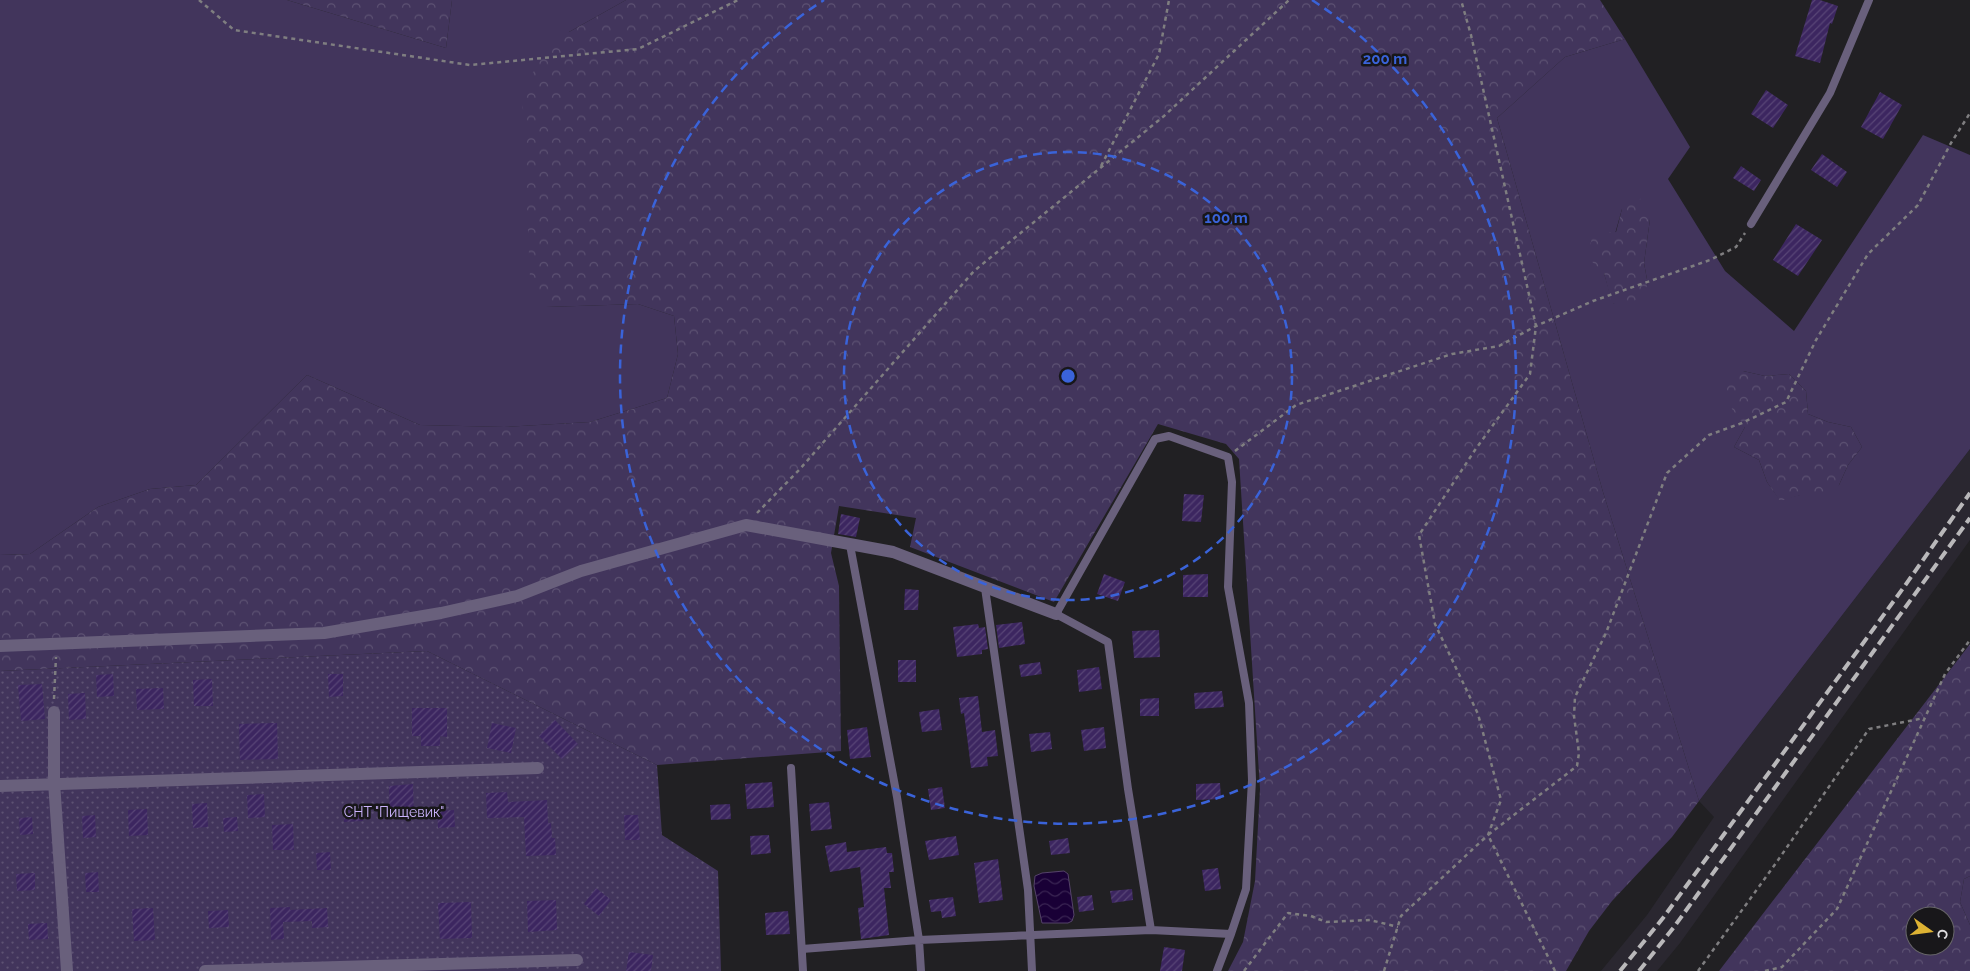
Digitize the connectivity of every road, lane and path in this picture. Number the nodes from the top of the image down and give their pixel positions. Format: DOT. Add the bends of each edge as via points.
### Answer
graph roads {
  1 [pos="199,0"];
  2 [pos="738,0"];
  3 [pos="1169,0"];
  4 [pos="1289,0"];
  5 [pos="1461,0"];
  6 [pos="1869,0"];
  7 [pos="1970,113"];
  8 [pos="1101,167"];
  9 [pos="1751,224"];
  10 [pos="1536,326"];
  11 [pos="1228,457"];
  12 [pos="746,525"];
  13 [pos="850,545"];
  14 [pos="985,588"];
  15 [pos="1056,614"];
  16 [pos="1970,640"];
  17 [pos="56,644"];
  18 [pos="0,646"];
  19 [pos="54,712"];
  20 [pos="1924,718"];
  21 [pos="538,768"];
  22 [pos="791,768"];
  23 [pos="54,782"];
  24 [pos="0,786"];
  25 [pos="1488,834"];
  26 [pos="1398,927"];
  27 [pos="1151,930"];
  28 [pos="1031,934"];
  29 [pos="1230,934"];
  30 [pos="919,940"];
  31 [pos="802,949"];
  32 [pos="577,960"];
  33 [pos="67,971"];
  34 [pos="205,971"];
  35 [pos="802,971"];
  36 [pos="921,971"];
  37 [pos="1032,971"];
  38 [pos="1217,971"];
  39 [pos="1244,971"];
  40 [pos="1384,971"];
  41 [pos="1555,971"];
  42 [pos="1698,971"];
  43 [pos="1766,971"];
  1 -- 2 [label="path" via="234,30 470,65 638,48"];
  3 -- 8 [label="path" via="1159,54"];
  4 -- 8 [label="path" via="1164,116"];
  5 -- 10 [label="path"];
  6 -- 9 [label="lane" via="1830,93"];
  7 -- 25 [label="path" via="1918,205 1868,254 1816,340 1786,402 1709,435 1667,473 1606,633 1575,697 1577,766"];
  8 -- 12 [label="path" via="974,271 799,470"];
  9 -- 10 [label="path" via="1736,246 1710,260"];
  10 -- 11 [label="path" via="1499,346 1452,354 1296,405"];
  10 -- 25 [label="path" via="1530,374 1419,535 1434,624 1478,714 1501,800"];
  11 -- 15 [label="lane" via="1168,436 1155,439"];
  11 -- 29 [label="lane" via="1232,482 1228,587 1249,703 1252,780 1246,888"];
  12 -- 13 [label="street"];
  12 -- 17 [label="street" via="581,571 517,596 334,632"];
  13 -- 14 [label="street" via="893,552"];
  13 -- 30 [label="lane" via="897,797"];
  14 -- 15 [label="street"];
  14 -- 28 [label="lane" via="1028,890"];
  15 -- 27 [label="lane" via="1108,642"];
  16 -- 20 [label="path" via="1945,674"];
  17 -- 18 [label="street"];
  17 -- 19 [label="path"];
  19 -- 23 [label="street"];
  20 -- 42 [label="path" via="1869,729"];
  20 -- 43 [label="path" via="1836,909 1782,966"];
  21 -- 23 [label="street"];
  22 -- 31 [label="lane"];
  23 -- 24 [label="street"];
  23 -- 33 [label="street"];
  25 -- 26 [label="path" via="1401,916"];
  25 -- 41 [label="path"];
  26 -- 39 [label="path" via="1370,920 1326,922 1288,913"];
  26 -- 40 [label="path"];
  27 -- 28 [label="lane"];
  27 -- 29 [label="lane"];
  28 -- 30 [label="lane"];
  28 -- 37 [label="lane"];
  29 -- 38 [label="lane"];
  30 -- 31 [label="lane"];
  30 -- 36 [label="lane"];
  31 -- 35 [label="lane"];
  32 -- 34 [label="street"];
}
